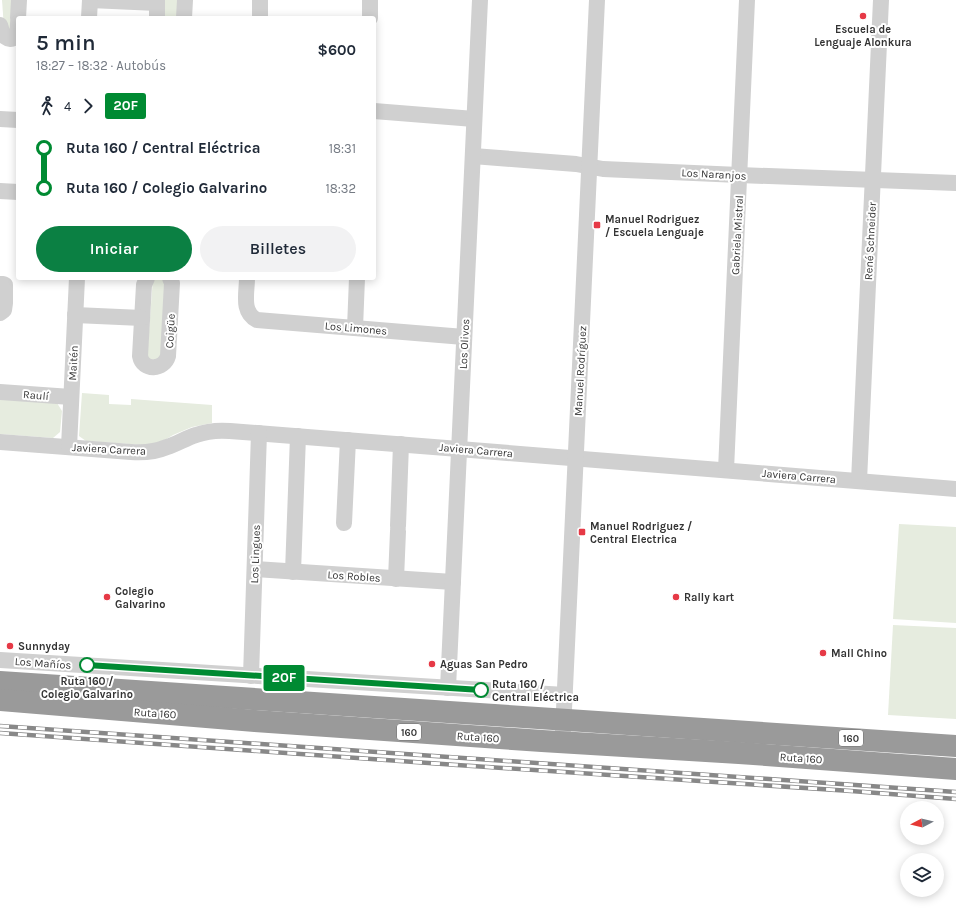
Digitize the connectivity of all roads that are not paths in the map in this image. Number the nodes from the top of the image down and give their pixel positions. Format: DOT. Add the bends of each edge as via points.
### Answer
graph roads {
  1 [pos="19,0"];
  2 [pos="90,0"];
  3 [pos="185,0"];
  4 [pos="260,0"];
  5 [pos="370,0"];
  6 [pos="480,0"];
  7 [pos="597,0"];
  8 [pos="747,0"];
  9 [pos="881,0"];
  10 [pos="157,7"];
  11 [pos="18,16"];
  12 [pos="90,16"];
  13 [pos="184,16"];
  14 [pos="260,16"];
  15 [pos="370,16"];
  16 [pos="1,30"];
  17 [pos="16,34"];
  18 [pos="376,111"];
  19 [pos="0,119"];
  20 [pos="474,119"];
  21 [pos="16,120"];
  22 [pos="473,156"];
  23 [pos="590,166"];
  24 [pos="739,175"];
  25 [pos="873,180"];
  26 [pos="956,183"];
  27 [pos="0,191"];
  28 [pos="16,192"];
  29 [pos="77,280"];
  30 [pos="146,280"];
  31 [pos="171,280"];
  32 [pos="247,280"];
  33 [pos="357,280"];
  34 [pos="0,284"];
  35 [pos="0,313"];
  36 [pos="75,315"];
  37 [pos="142,318"];
  38 [pos="355,328"];
  39 [pos="464,337"];
  40 [pos="0,392"];
  41 [pos="71,397"];
  42 [pos="259,433"];
  43 [pos="298,436"];
  44 [pos="348,440"];
  45 [pos="0,442"];
  46 [pos="401,444"];
  47 [pos="69,447"];
  48 [pos="459,448"];
  49 [pos="576,458"];
  50 [pos="726,470"];
  51 [pos="859,481"];
  52 [pos="956,489"];
  53 [pos="344,523"];
  54 [pos="255,569"];
  55 [pos="293,572"];
  56 [pos="396,579"];
  57 [pos="453,582"];
  58 [pos="0,660"];
  59 [pos="252,676"];
  60 [pos="0,682"];
  61 [pos="448,688"];
  62 [pos="565,695"];
  63 [pos="0,700"];
  64 [pos="564,719"];
  65 [pos="563,742"];
  66 [pos="956,746"];
  67 [pos="956,769"];
  1 -- 11 [label="street"];
  2 -- 10 [label="street"];
  2 -- 12 [label="street"];
  3 -- 13 [label="street"];
  4 -- 14 [label="street"];
  5 -- 15 [label="street"];
  6 -- 20 [label="street, Los Olivos"];
  7 -- 23 [label="street, Manuel Rodríguez"];
  8 -- 24 [label="street, Gabriela Mistral"];
  9 -- 25 [label="street, René Schneider"];
  16 -- 17 [label="street" via="8,38"];
  18 -- 20 [label="street"];
  19 -- 21 [label="street"];
  20 -- 22 [label="street, Los Olivos"];
  22 -- 23 [label="street, Los Naranjos"];
  22 -- 39 [label="street, Los Olivos"];
  23 -- 24 [label="street, Los Naranjos" via="603,169"];
  23 -- 49 [label="street, Manuel Rodríguez"];
  24 -- 25 [label="street, Los Naranjos"];
  24 -- 50 [label="street, Gabriela Mistral"];
  25 -- 26 [label="street, Los Naranjos"];
  25 -- 51 [label="street, René Schneider"];
  27 -- 28 [label="street"];
  29 -- 36 [label="street, Maitén"];
  30 -- 37 [label="street, Coigüe"];
  31 -- 37 [label="street, Coigüe" via="168,356 166,362 160,366 145,365 141,360"];
  32 -- 38 [label="street, Los Limones" via="246,308 257,320"];
  33 -- 38 [label="street"];
  34 -- 35 [label="street" via="5,285 6,298 4,310"];
  36 -- 37 [label="street"];
  36 -- 41 [label="street, Maitén"];
  38 -- 39 [label="street, Los Limones"];
  39 -- 48 [label="street, Los Olivos"];
  40 -- 41 [label="street, Raulí"];
  41 -- 47 [label="street, Maitén"];
  42 -- 43 [label="street, Javiera Carrera"];
  42 -- 47 [label="street, Javiera Carrera" via="218,430 197,434 167,448 143,453"];
  42 -- 54 [label="street, Los Lingues"];
  43 -- 44 [label="street, Javiera Carrera"];
  43 -- 55 [label="street"];
  44 -- 46 [label="street, Javiera Carrera"];
  44 -- 53 [label="street"];
  45 -- 47 [label="street, Javiera Carrera"];
  46 -- 48 [label="street, Javiera Carrera"];
  46 -- 56 [label="street"];
  48 -- 49 [label="street, Javiera Carrera"];
  48 -- 57 [label="street, Los Olivos"];
  49 -- 50 [label="street, Javiera Carrera"];
  49 -- 62 [label="street, Manuel Rodríguez"];
  50 -- 51 [label="street, Javiera Carrera"];
  51 -- 52 [label="street, Javiera Carrera"];
  54 -- 55 [label="street, Los Robles"];
  54 -- 59 [label="street, Los Lingues"];
  55 -- 56 [label="street, Los Robles"];
  56 -- 57 [label="street, Los Robles"];
  57 -- 61 [label="street, Los Olivos"];
  58 -- 59 [label="street, Los Mañíos"];
  59 -- 61 [label="street, Los Mañíos"];
  60 -- 64 [label="highway, Ruta 160 / 160"];
  61 -- 62 [label="street, Los Mañíos"];
  62 -- 64 [label="street, Manuel Rodríguez"];
  63 -- 65 [label="highway, Ruta 160 / 160"];
  64 -- 65 [label="street, Manuel Rodríguez"];
  64 -- 66 [label="highway, Ruta 160 / 160"];
  65 -- 67 [label="highway, Ruta 160 / 160"];
}
